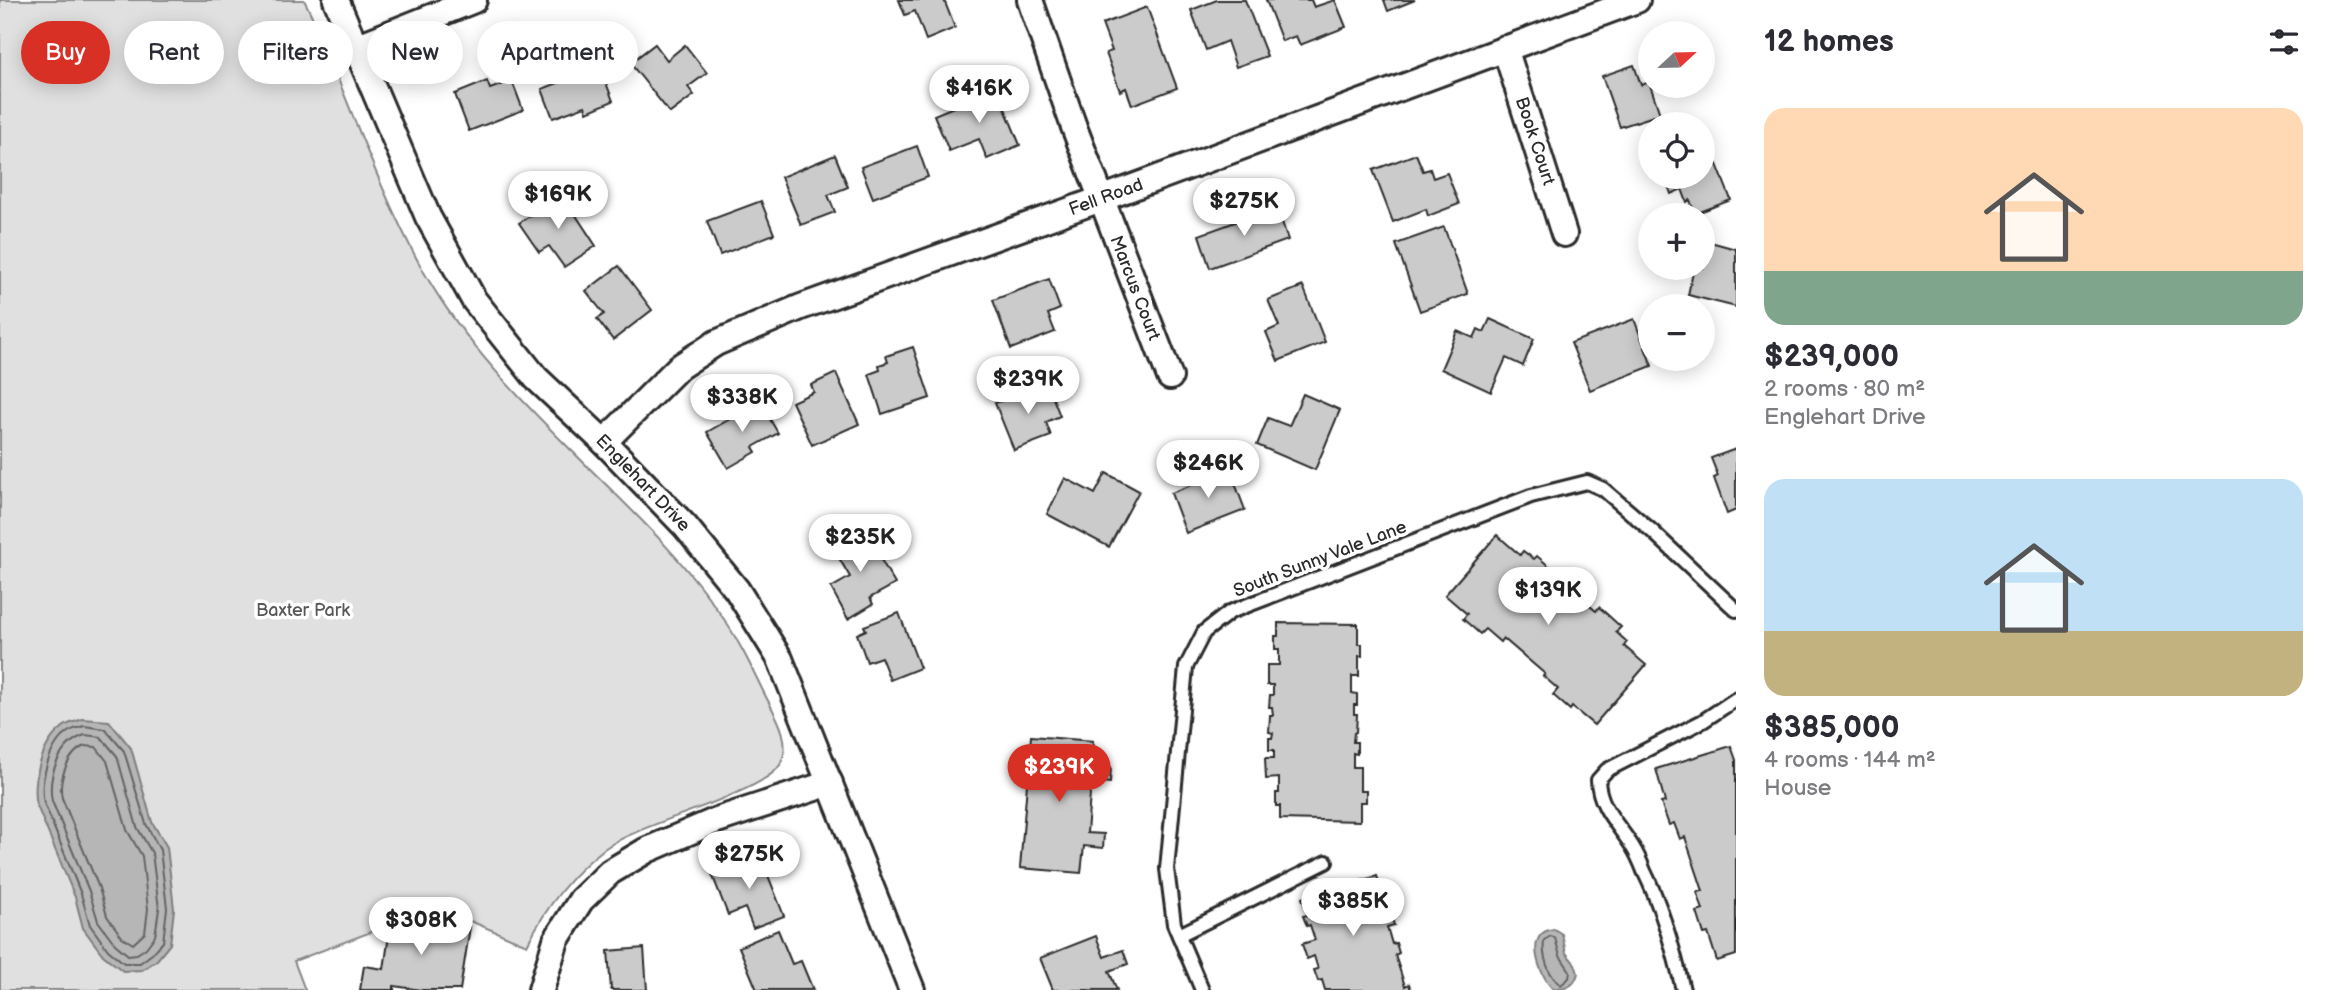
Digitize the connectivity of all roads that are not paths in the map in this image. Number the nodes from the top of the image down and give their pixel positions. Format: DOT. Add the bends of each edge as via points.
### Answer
graph roads {
  1 [pos="336,0"];
  2 [pos="474,0"];
  3 [pos="1030,0"];
  4 [pos="1637,0"];
  5 [pos="356,47"];
  6 [pos="1505,48"];
  7 [pos="1101,199"];
  8 [pos="1564,234"];
  9 [pos="1170,377"];
  10 [pos="604,442"];
  11 [pos="1736,610"];
  12 [pos="1736,699"];
  13 [pos="830,783"];
  14 [pos="1326,862"];
  15 [pos="1179,934"];
  16 [pos="541,990"];
  17 [pos="912,990"];
  18 [pos="1202,990"];
  19 [pos="1683,990"];
  1 -- 5 [label="street, Englehart Drive"];
  2 -- 5 [label="street"];
  3 -- 7 [label="street, Marcus Court"];
  4 -- 6 [label="street, Fell Road"];
  5 -- 10 [label="street, Englehart Drive" via="428,217 474,300 536,378"];
  6 -- 7 [label="street, Fell Road"];
  6 -- 8 [label="street, Book Court"];
  7 -- 9 [label="street, Marcus Court"];
  7 -- 10 [label="street, Fell Road" via="801,307 716,343 678,367"];
  10 -- 13 [label="street, Englehart Drive" via="685,526 737,590 780,659"];
  11 -- 15 [label="lane, South Sunny Vale Lane" via="1652,531 1603,489 1587,482 1531,496 1230,612 1204,632 1186,667 1167,869"];
  12 -- 19 [label="lane" via="1703,722 1607,770 1598,780 1598,794 1646,874"];
  13 -- 16 [label="street" via="717,820 647,850 610,872 581,900 556,940"];
  13 -- 17 [label="street, Englehart Drive"];
  14 -- 15 [label="lane"];
  15 -- 18 [label="lane, South Sunny Vale Lane"];
}
